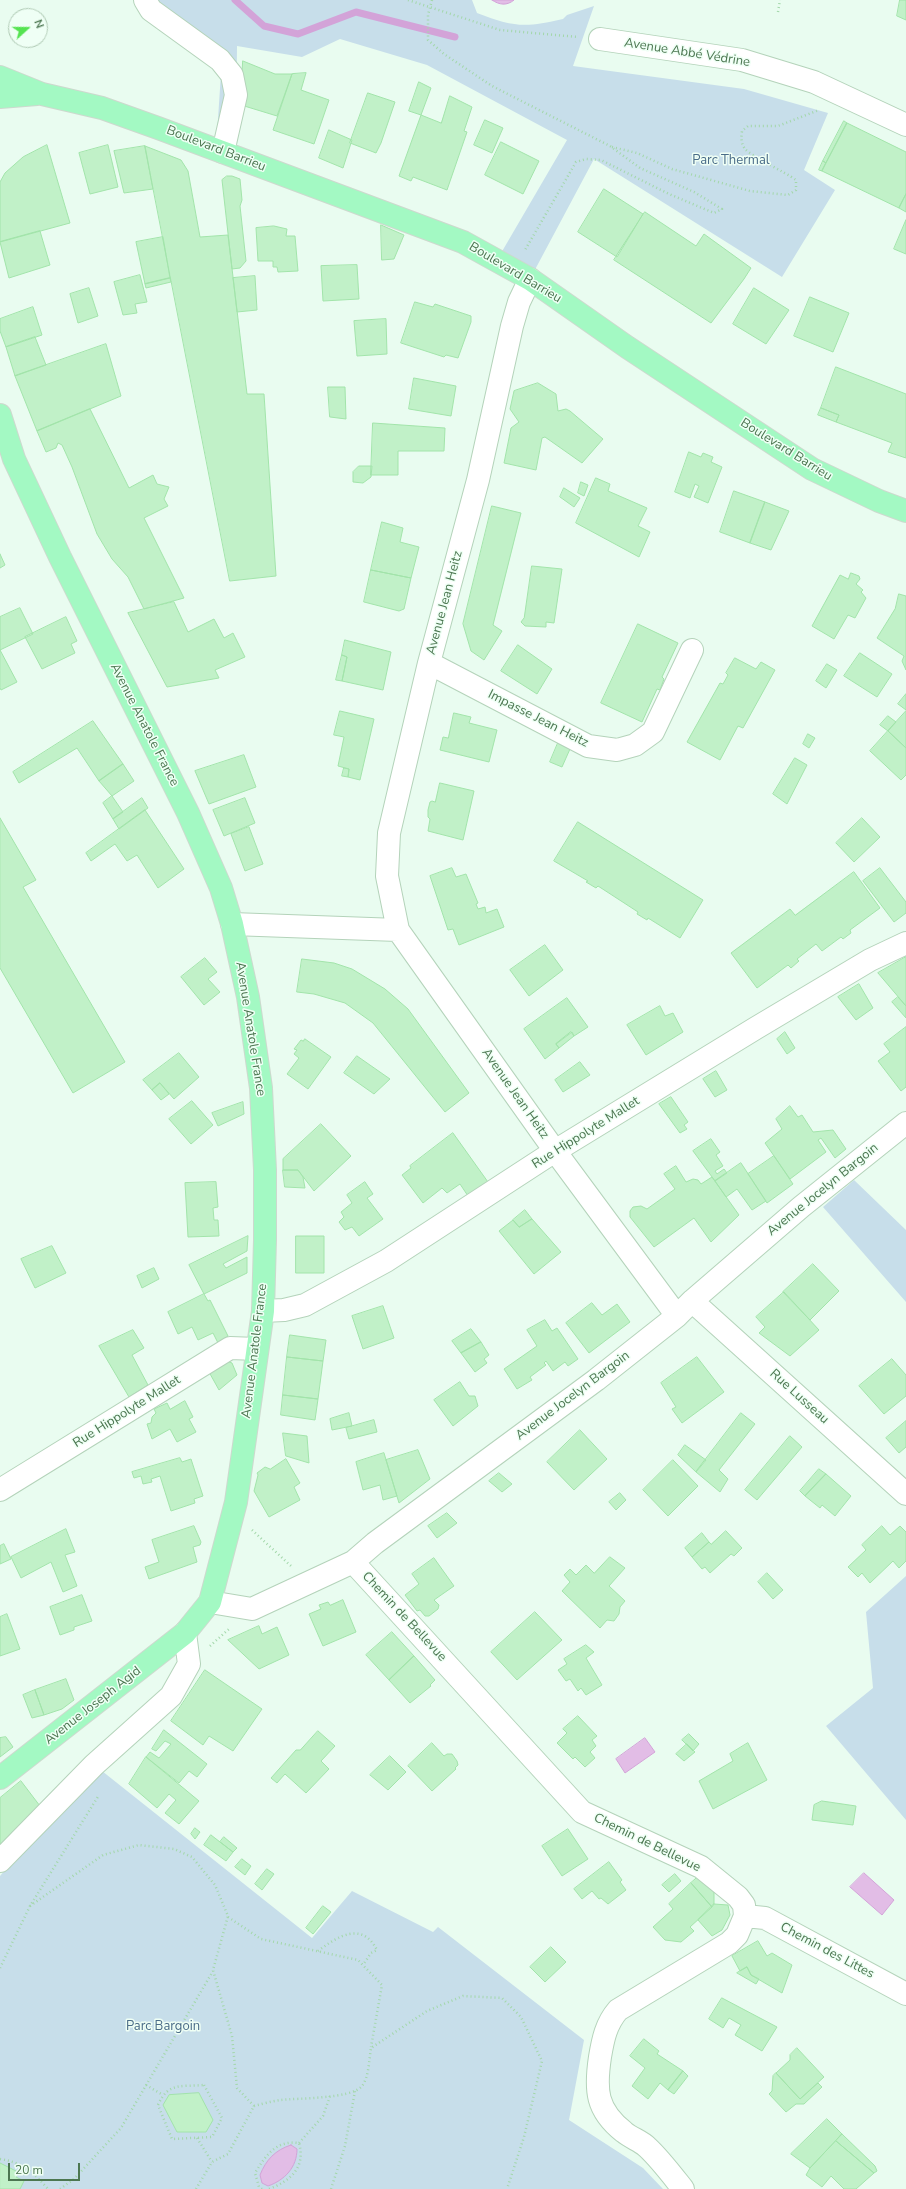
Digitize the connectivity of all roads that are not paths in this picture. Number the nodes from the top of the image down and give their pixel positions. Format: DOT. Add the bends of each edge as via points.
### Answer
graph roads {
  1 [pos="145,0"];
  2 [pos="600,39"];
  3 [pos="0,77"];
  4 [pos="42,94"];
  5 [pos="0,97"];
  6 [pos="906,125"];
  7 [pos="223,152"];
  8 [pos="522,274"];
  9 [pos="0,414"];
  10 [pos="906,511"];
  11 [pos="692,650"];
  12 [pos="429,663"];
  13 [pos="232,924"];
  14 [pos="398,930"];
  15 [pos="906,943"];
  16 [pos="906,1123"];
  17 [pos="556,1151"];
  18 [pos="684,1308"];
  19 [pos="262,1310"];
  20 [pos="257,1349"];
  21 [pos="0,1490"];
  22 [pos="906,1494"];
  23 [pos="352,1562"];
  24 [pos="210,1602"];
  25 [pos="185,1634"];
  26 [pos="0,1778"];
  27 [pos="1,1859"];
  28 [pos="745,1916"];
  29 [pos="906,1994"];
  30 [pos="683,2189"];
  1 -- 7 [label="street" via="151,10 220,60 232,75 236,95"];
  2 -- 6 [label="street, Avenue Abbé Védrine" via="742,60 814,82"];
  3 -- 4 [label="main road, Boulevard Barrieu"];
  4 -- 5 [label="main road, Boulevard Barrieu"];
  4 -- 7 [label="main road, Boulevard Barrieu" via="102,108"];
  7 -- 8 [label="main road, Boulevard Barrieu" via="426,226 463,242"];
  8 -- 10 [label="main road, Boulevard Barrieu" via="806,465"];
  8 -- 12 [label="street, Avenue Jean Heitz" via="519,302 478,480"];
  9 -- 13 [label="main road, Avenue Anatole France" via="14,458 60,557 188,813 221,888"];
  11 -- 12 [label="street, Impasse Jean Heitz" via="653,732 635,745 617,750 588,746"];
  12 -- 14 [label="street, Avenue Jean Heitz" via="388,833 387,876"];
  13 -- 14 [label="street"];
  13 -- 19 [label="main road, Avenue Anatole France" via="248,998 261,1088 265,1178"];
  14 -- 17 [label="street, Avenue Jean Heitz"];
  15 -- 17 [label="street, Rue Hippolyte Mallet" via="870,960"];
  16 -- 18 [label="street, Avenue Jocelyn Bargoin" via="800,1207"];
  17 -- 18 [label="street, Avenue Jean Heitz"];
  17 -- 19 [label="street, Rue Hippolyte Mallet" via="372,1268 305,1305 284,1310"];
  18 -- 22 [label="street, Rue Lusseau"];
  18 -- 23 [label="street, Avenue Jocelyn Bargoin" via="596,1380 375,1542"];
  19 -- 20 [label="main road, Avenue Anatole France"];
  20 -- 21 [label="street, Rue Hippolyte Mallet" via="230,1348"];
  20 -- 24 [label="main road, Avenue Anatole France" via="236,1502"];
  23 -- 24 [label="street, Avenue Jocelyn Bargoin" via="252,1610"];
  23 -- 28 [label="street, Chemin de Bellevue" via="582,1812 701,1867 738,1897 744,1905"];
  24 -- 25 [label="main road, Avenue Anatole France"];
  25 -- 26 [label="main road, Avenue Joseph Agid"];
  25 -- 27 [label="street" via="189,1664 171,1696 94,1765"];
  28 -- 29 [label="street, Chemin des Littes" via="765,1918"];
  28 -- 30 [label="street" via="737,1935 729,1943 618,2010 611,2018 602,2039 596,2080 598,2098 606,2115 624,2132 647,2147"];
}
